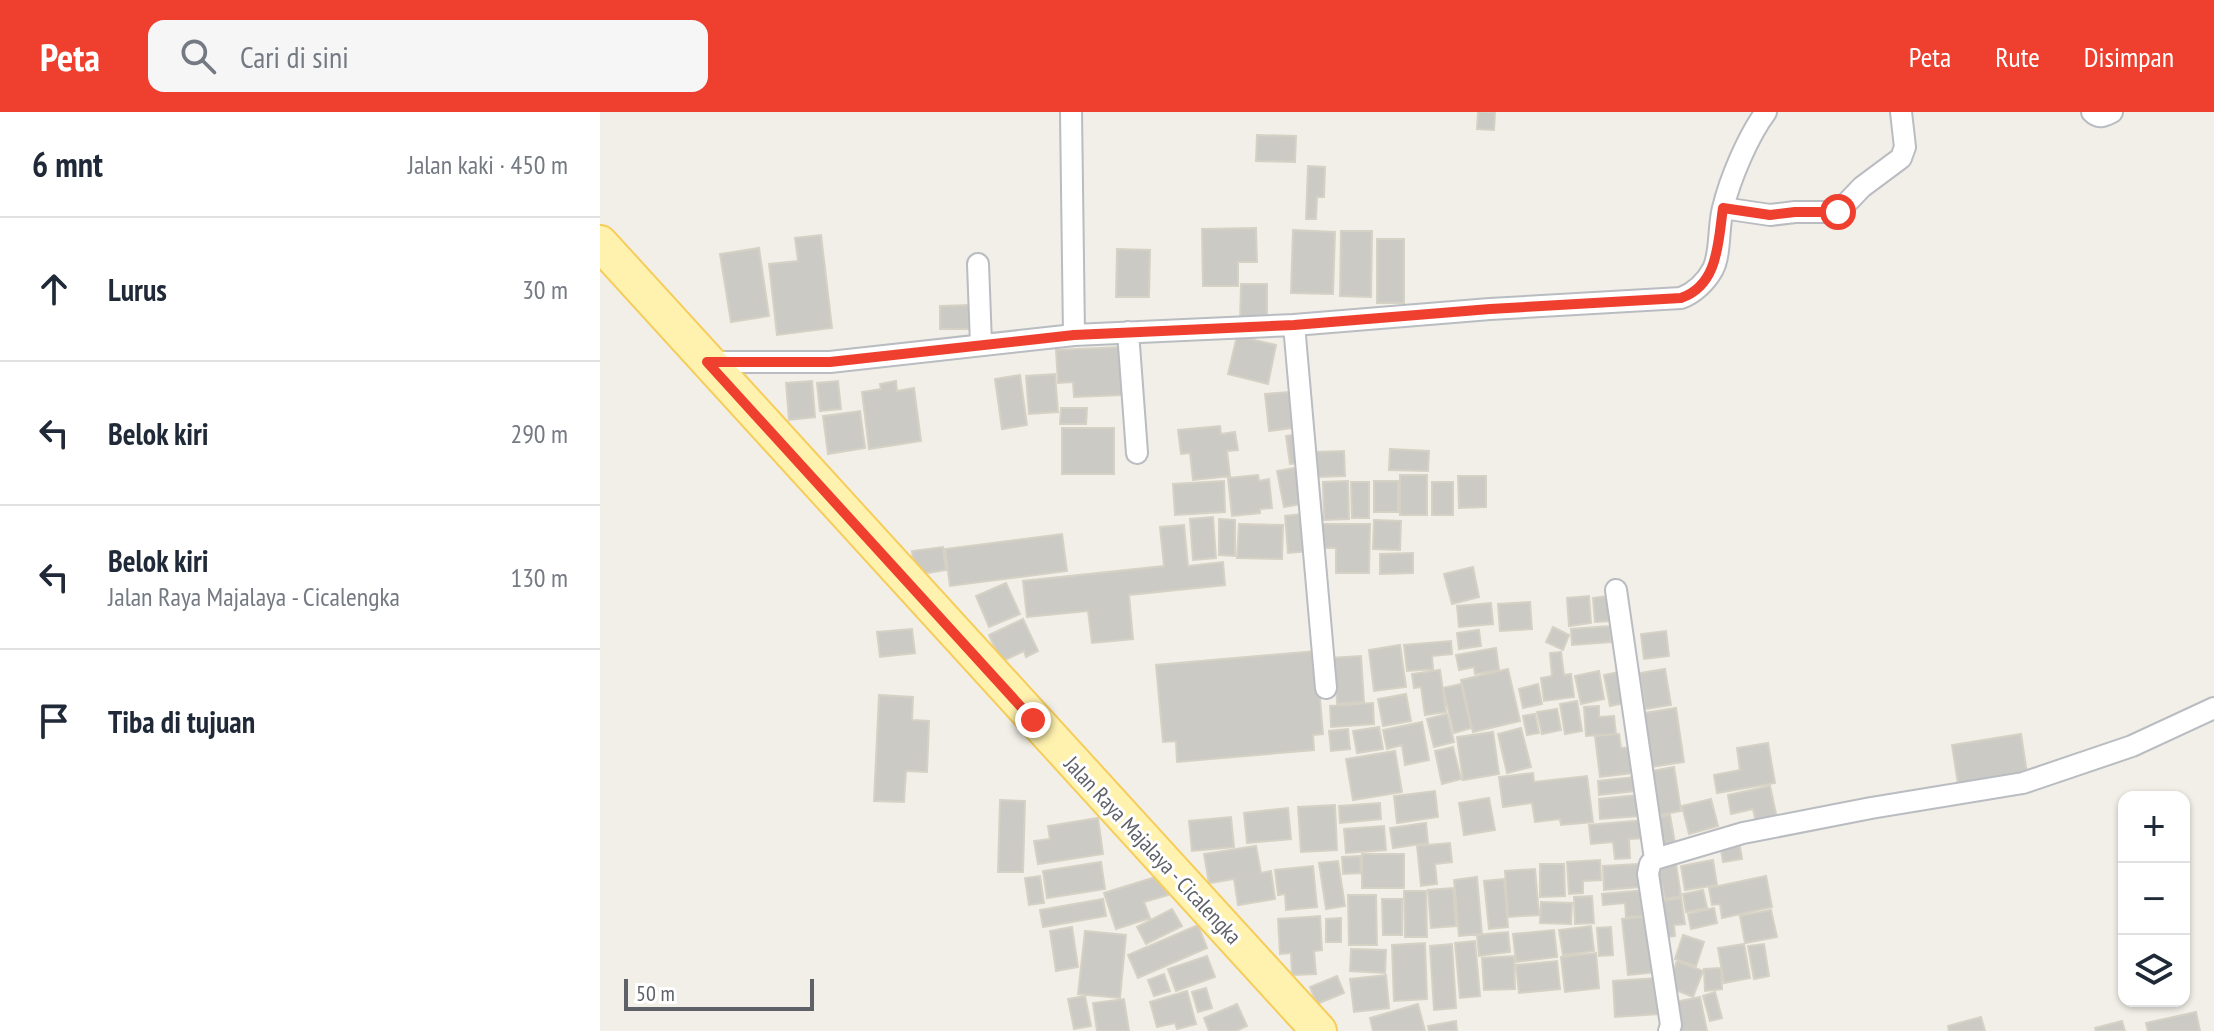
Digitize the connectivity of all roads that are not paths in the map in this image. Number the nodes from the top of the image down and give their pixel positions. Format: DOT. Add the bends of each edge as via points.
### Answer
graph roads {
  1 [pos="1071,112"];
  2 [pos="1766,112"];
  3 [pos="1901,112"];
  4 [pos="2092,112"];
  5 [pos="2112,112"];
  6 [pos="1723,208"];
  7 [pos="600,243"];
  8 [pos="978,264"];
  9 [pos="1294,325"];
  10 [pos="1128,332"];
  11 [pos="1074,335"];
  12 [pos="981,344"];
  13 [pos="707,362"];
  14 [pos="1137,453"];
  15 [pos="1616,590"];
  16 [pos="1326,688"];
  17 [pos="2214,708"];
  18 [pos="1655,859"];
  19 [pos="1319,1031"];
  20 [pos="1669,1031"];
  1 -- 11 [label="street"];
  2 -- 6 [label="street" via="1745,146"];
  3 -- 6 [label="street" via="1901,158 1838,212 1770,215"];
  4 -- 5 [label="street" via="2102,117"];
  6 -- 9 [label="street" via="1712,270 1697,289 1681,298"];
  7 -- 13 [label="main road, Jalan Raya Majalaya - Cicalengka"];
  8 -- 12 [label="street"];
  9 -- 10 [label="street"];
  9 -- 16 [label="street"];
  10 -- 11 [label="street"];
  10 -- 14 [label="street"];
  11 -- 12 [label="street"];
  12 -- 13 [label="street" via="830,362"];
  13 -- 19 [label="main road, Jalan Raya Majalaya - Cicalengka"];
  15 -- 18 [label="street"];
  17 -- 18 [label="street" via="2141,742 2023,783 1743,833"];
  18 -- 20 [label="street" via="1648,874"];
}
